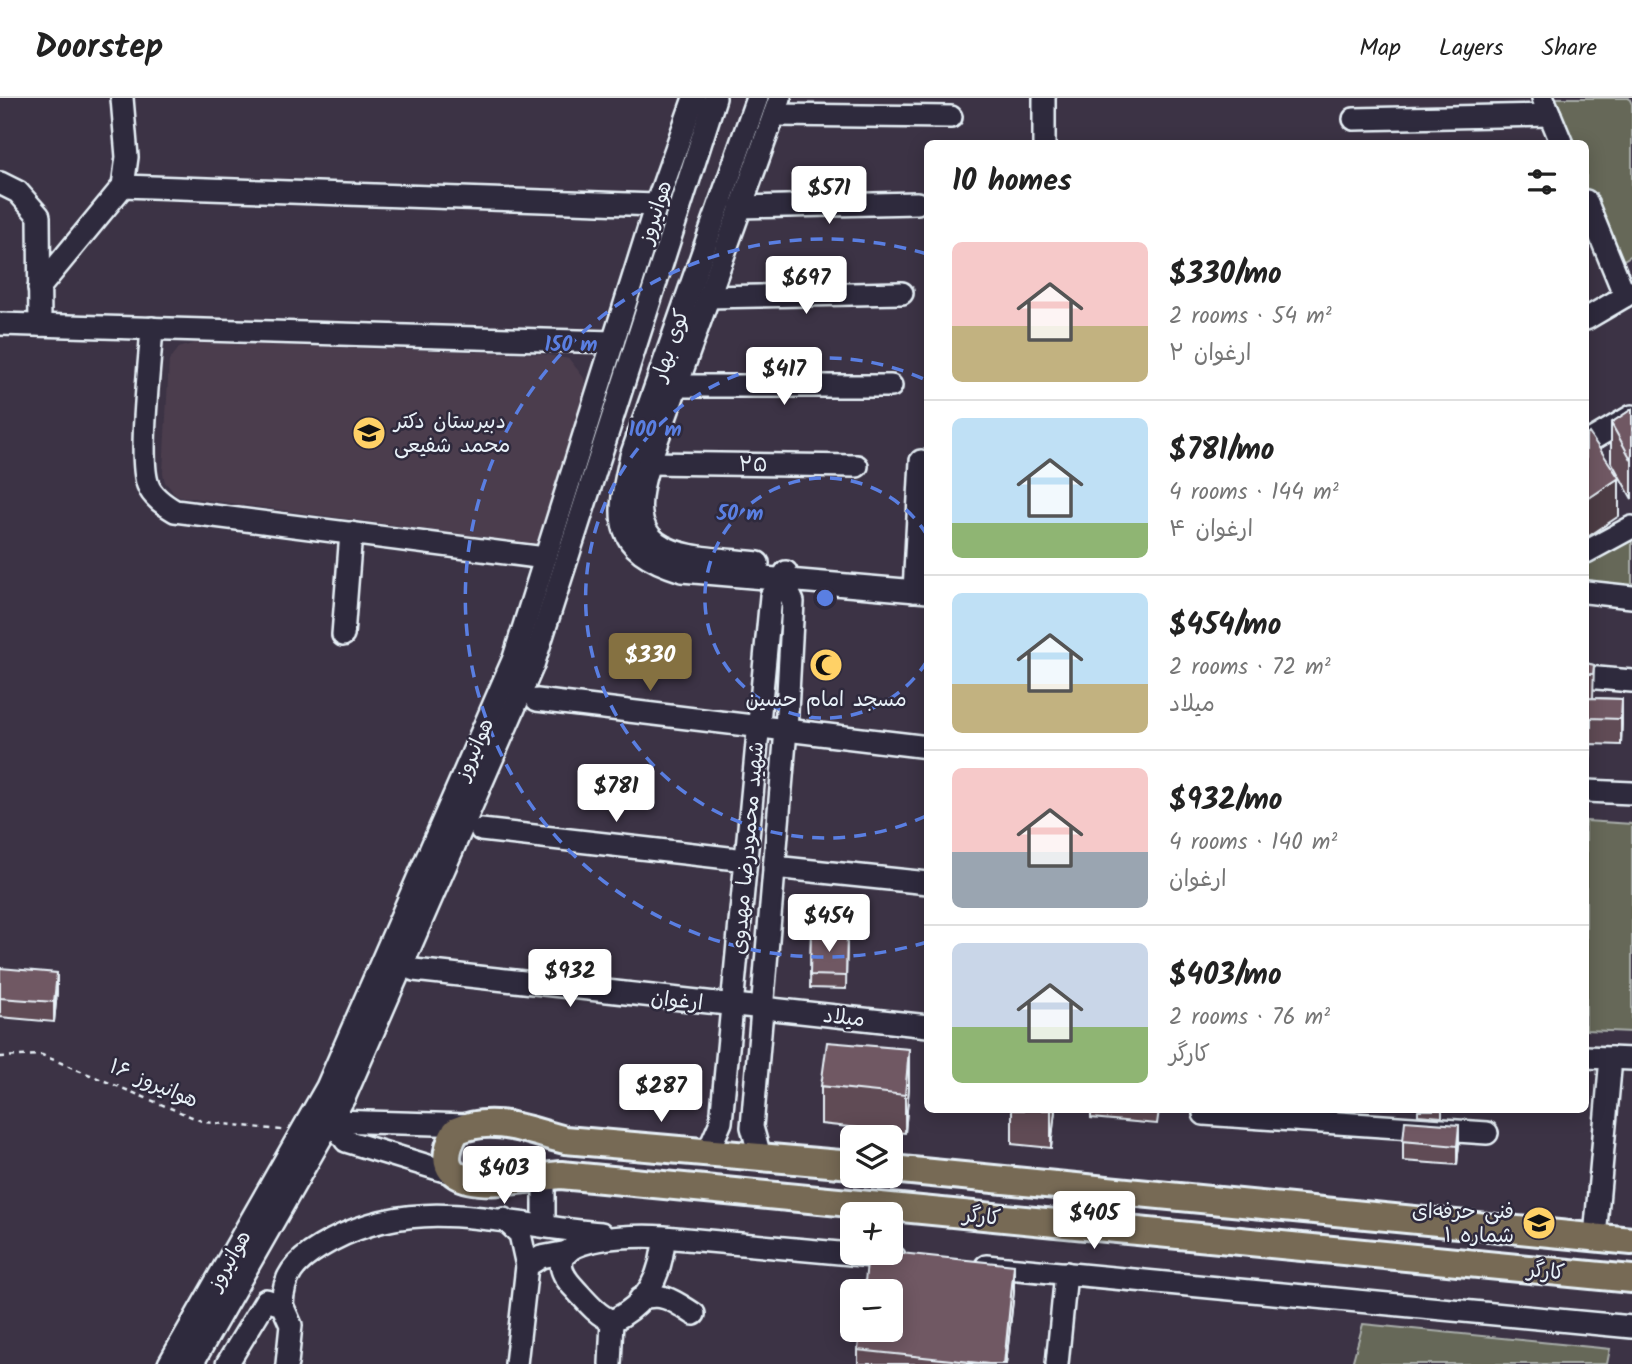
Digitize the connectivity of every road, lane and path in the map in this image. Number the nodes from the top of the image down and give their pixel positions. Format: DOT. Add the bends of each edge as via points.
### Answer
graph roads {
  1 [pos="122,98"];
  2 [pos="694,98"];
  3 [pos="715,98"];
  4 [pos="757,98"];
  5 [pos="1044,98"];
  6 [pos="777,106"];
  7 [pos="1547,107"];
  8 [pos="951,117"];
  9 [pos="1354,119"];
  10 [pos="1044,140"];
  11 [pos="1560,140"];
  12 [pos="0,183"];
  13 [pos="123,186"];
  14 [pos="917,203"];
  15 [pos="656,205"];
  16 [pos="740,207"];
  17 [pos="1589,210"];
  18 [pos="633,280"];
  19 [pos="654,287"];
  20 [pos="39,288"];
  21 [pos="1628,288"];
  22 [pos="902,293"];
  23 [pos="708,297"];
  24 [pos="1589,305"];
  25 [pos="1589,317"];
  26 [pos="0,324"];
  27 [pos="40,326"];
  28 [pos="152,328"];
  29 [pos="612,342"];
  30 [pos="677,386"];
  31 [pos="891,386"];
  32 [pos="1632,416"];
  33 [pos="1589,441"];
  34 [pos="921,461"];
  35 [pos="649,463"];
  36 [pos="857,466"];
  37 [pos="567,489"];
  38 [pos="587,496"];
  39 [pos="1632,527"];
  40 [pos="351,533"];
  41 [pos="1589,550"];
  42 [pos="545,558"];
  43 [pos="785,573"];
  44 [pos="921,584"];
  45 [pos="1589,592"];
  46 [pos="1632,597"];
  47 [pos="343,635"];
  48 [pos="1589,677"];
  49 [pos="1632,681"];
  50 [pos="537,701"];
  51 [pos="503,709"];
  52 [pos="758,727"];
  53 [pos="786,730"];
  54 [pos="924,747"];
  55 [pos="1589,791"];
  56 [pos="1632,793"];
  57 [pos="481,830"];
  58 [pos="746,860"];
  59 [pos="774,867"];
  60 [pos="924,883"];
  61 [pos="414,971"];
  62 [pos="732,1006"];
  63 [pos="760,1008"];
  64 [pos="924,1026"];
  65 [pos="1589,1056"];
  66 [pos="0,1057"];
  67 [pos="1622,1058"];
  68 [pos="312,1112"];
  69 [pos="1204,1114"];
  70 [pos="1367,1117"];
  71 [pos="332,1121"];
  72 [pos="469,1125"];
  73 [pos="300,1132"];
  74 [pos="1487,1133"];
  75 [pos="708,1152"];
  76 [pos="760,1156"];
  77 [pos="840,1164"];
  78 [pos="903,1170"];
  79 [pos="458,1175"];
  80 [pos="544,1176"];
  81 [pos="504,1219"];
  82 [pos="544,1225"];
  83 [pos="625,1234"];
  84 [pos="664,1237"];
  85 [pos="1595,1237"];
  86 [pos="1632,1241"];
  87 [pos="568,1252"];
  88 [pos="914,1260"];
  89 [pos="969,1265"];
  90 [pos="527,1266"];
  91 [pos="1066,1273"];
  92 [pos="1632,1279"];
  93 [pos="640,1300"];
  94 [pos="274,1303"];
  95 [pos="694,1314"];
  96 [pos="206,1320"];
  97 [pos="612,1321"];
  98 [pos="1632,1327"];
  99 [pos="169,1364"];
  100 [pos="192,1364"];
  101 [pos="228,1364"];
  102 [pos="287,1364"];
  103 [pos="516,1364"];
  104 [pos="610,1364"];
  105 [pos="1057,1364"];
  1 -- 13 [label="street" via="127,157"];
  2 -- 15 [label="street, هوانیروز"];
  3 -- 19 [label="street, هوانیروز"];
  4 -- 43 [label="street, کوی بهار" via="631,456 620,507 628,537 659,564 702,573"];
  5 -- 10 [label="street"];
  6 -- 8 [label="street"];
  6 -- 16 [label="street, کوی بهار"];
  7 -- 9 [label="street"];
  7 -- 11 [label="street"];
  12 -- 20 [label="street" via="18,192 39,216"];
  13 -- 15 [label="street"];
  13 -- 20 [label="street"];
  14 -- 16 [label="street"];
  15 -- 18 [label="street, هوانیروز"];
  16 -- 23 [label="street, کوی بهار"];
  17 -- 21 [label="street"];
  18 -- 19 [label="street"];
  18 -- 29 [label="street, هوانیروز"];
  19 -- 38 [label="street, هوانیروز"];
  20 -- 27 [label="street"];
  21 -- 24 [label="street"];
  21 -- 25 [label="street"];
  22 -- 23 [label="street"];
  23 -- 30 [label="street, کوی بهار"];
  26 -- 27 [label="street"];
  27 -- 28 [label="street"];
  28 -- 29 [label="street"];
  28 -- 40 [label="street" via="144,460 148,486 160,502 175,511"];
  29 -- 37 [label="street, هوانیروز"];
  30 -- 31 [label="street"];
  30 -- 35 [label="street, کوی بهار"];
  32 -- 33 [label="street"];
  34 -- 44 [label="street"];
  35 -- 36 [label="street, ۲۵"];
  35 -- 43 [label="street, کوی بهار" via="639,508 653,541 675,552"];
  37 -- 38 [label="street"];
  37 -- 42 [label="street, هوانیروز"];
  38 -- 51 [label="street, هوانیروز" via="533,665"];
  39 -- 41 [label="street"];
  40 -- 42 [label="street"];
  40 -- 47 [label="street"];
  42 -- 51 [label="street, هوانیروز"];
  43 -- 44 [label="street, کوی بهار"];
  43 -- 52 [label="street, شهید محمودرضا مهدوی" via="771,596"];
  43 -- 53 [label="street, شهید محمودرضا مهدوی" via="793,602"];
  45 -- 46 [label="street"];
  48 -- 49 [label="street"];
  50 -- 52 [label="street"];
  51 -- 68 [label="street, هوانیروز"];
  51 -- 71 [label="street, هوانیروز"];
  52 -- 53 [label="street"];
  52 -- 58 [label="street, شهید محمودرضا مهدوی"];
  53 -- 54 [label="street"];
  53 -- 59 [label="street, شهید محمودرضا مهدوی"];
  55 -- 56 [label="street"];
  57 -- 58 [label="street"];
  58 -- 62 [label="street, شهید محمودرضا مهدوی"];
  59 -- 60 [label="street"];
  59 -- 63 [label="street, شهید محمودرضا مهدوی"];
  61 -- 62 [label="street, ارغوان"];
  62 -- 63 [label="street, ارغوان"];
  62 -- 75 [label="street, شهید محمودرضا مهدوی" via="721,1122"];
  63 -- 64 [label="street, میلاد"];
  63 -- 76 [label="street, شهید محمودرضا مهدوی" via="752,1127"];
  65 -- 67 [label="street"];
  66 -- 73 [label="path, هوانیروز ۱۶" via="42,1055 60,1060 216,1125"];
  67 -- 85 [label="street"];
  68 -- 71 [label="street"];
  68 -- 73 [label="street, هوانیروز"];
  69 -- 70 [label="street"];
  70 -- 74 [label="street"];
  71 -- 72 [label="street"];
  71 -- 79 [label="street" via="346,1141"];
  71 -- 96 [label="street, هوانیروز"];
  72 -- 75 [label="main road" via="513,1125 565,1140"];
  72 -- 79 [label="main road" via="456,1131 447,1153"];
  73 -- 96 [label="street, هوانیروز"];
  75 -- 76 [label="main road"];
  76 -- 77 [label="main road"];
  78 -- 85 [label="main road, کارگر"];
  79 -- 80 [label="main road, کارگر" via="484,1183"];
  80 -- 82 [label="street"];
  80 -- 92 [label="main road, کارگر"];
  81 -- 82 [label="street"];
  81 -- 90 [label="street" via="520,1234"];
  81 -- 94 [label="street" via="390,1217 338,1235 286,1276"];
  82 -- 83 [label="street"];
  83 -- 84 [label="street"];
  83 -- 87 [label="street" via="591,1240"];
  84 -- 88 [label="street"];
  84 -- 93 [label="street" via="659,1276"];
  85 -- 86 [label="main road, کارگر"];
  87 -- 90 [label="street" via="541,1257"];
  87 -- 97 [label="street" via="563,1264 571,1285"];
  89 -- 91 [label="street"];
  90 -- 103 [label="street"];
  91 -- 98 [label="street"];
  91 -- 105 [label="street"];
  93 -- 95 [label="street" via="653,1295 667,1297"];
  93 -- 97 [label="street"];
  94 -- 101 [label="street"];
  94 -- 102 [label="street" via="291,1325"];
  96 -- 99 [label="street, هوانیروز"];
  96 -- 100 [label="street, هوانیروز"];
  97 -- 104 [label="street"];
}
